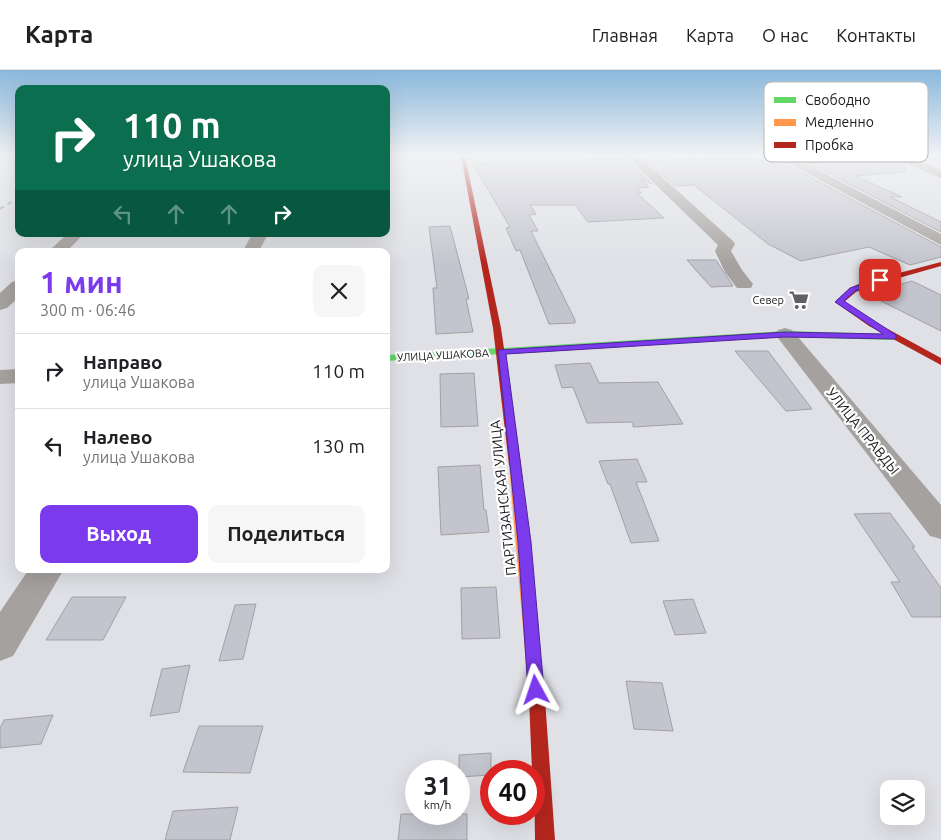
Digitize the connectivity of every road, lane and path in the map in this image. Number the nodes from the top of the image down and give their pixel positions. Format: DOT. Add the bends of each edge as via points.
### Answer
graph roads {
  1 [pos="470,192"];
  2 [pos="671,192"];
  3 [pos="849,192"];
  4 [pos="73,237"];
  5 [pos="941,240"];
  6 [pos="60,248"];
  7 [pos="941,264"];
  8 [pos="744,284"];
  9 [pos="15,290"];
  10 [pos="0,304"];
  11 [pos="785,334"];
  12 [pos="893,337"];
  13 [pos="501,352"];
  14 [pos="390,358"];
  15 [pos="941,362"];
  16 [pos="15,376"];
  17 [pos="0,377"];
  18 [pos="941,527"];
  19 [pos="45,573"];
  20 [pos="0,644"];
  21 [pos="545,840"];
  1 -- 13 [label="street, ПАРТИЗАНСКАЯ УЛИЦА"];
  2 -- 8 [label="street" via="727,244 723,251 726,259"];
  3 -- 5 [label="street"];
  4 -- 6 [label="street"];
  7 -- 12 [label="street" via="864,285 839,302"];
  9 -- 10 [label="street"];
  11 -- 12 [label="street, УЛИЦА УШАКОВА"];
  11 -- 13 [label="street, УЛИЦА УШАКОВА"];
  11 -- 18 [label="street, УЛИЦА ПРАВДЫ"];
  12 -- 15 [label="street"];
  13 -- 14 [label="street, УЛИЦА УШАКОВА"];
  13 -- 21 [label="street, ПАРТИЗАНСКАЯ УЛИЦА" via="524,542"];
  16 -- 17 [label="street"];
  19 -- 20 [label="street"];
}
